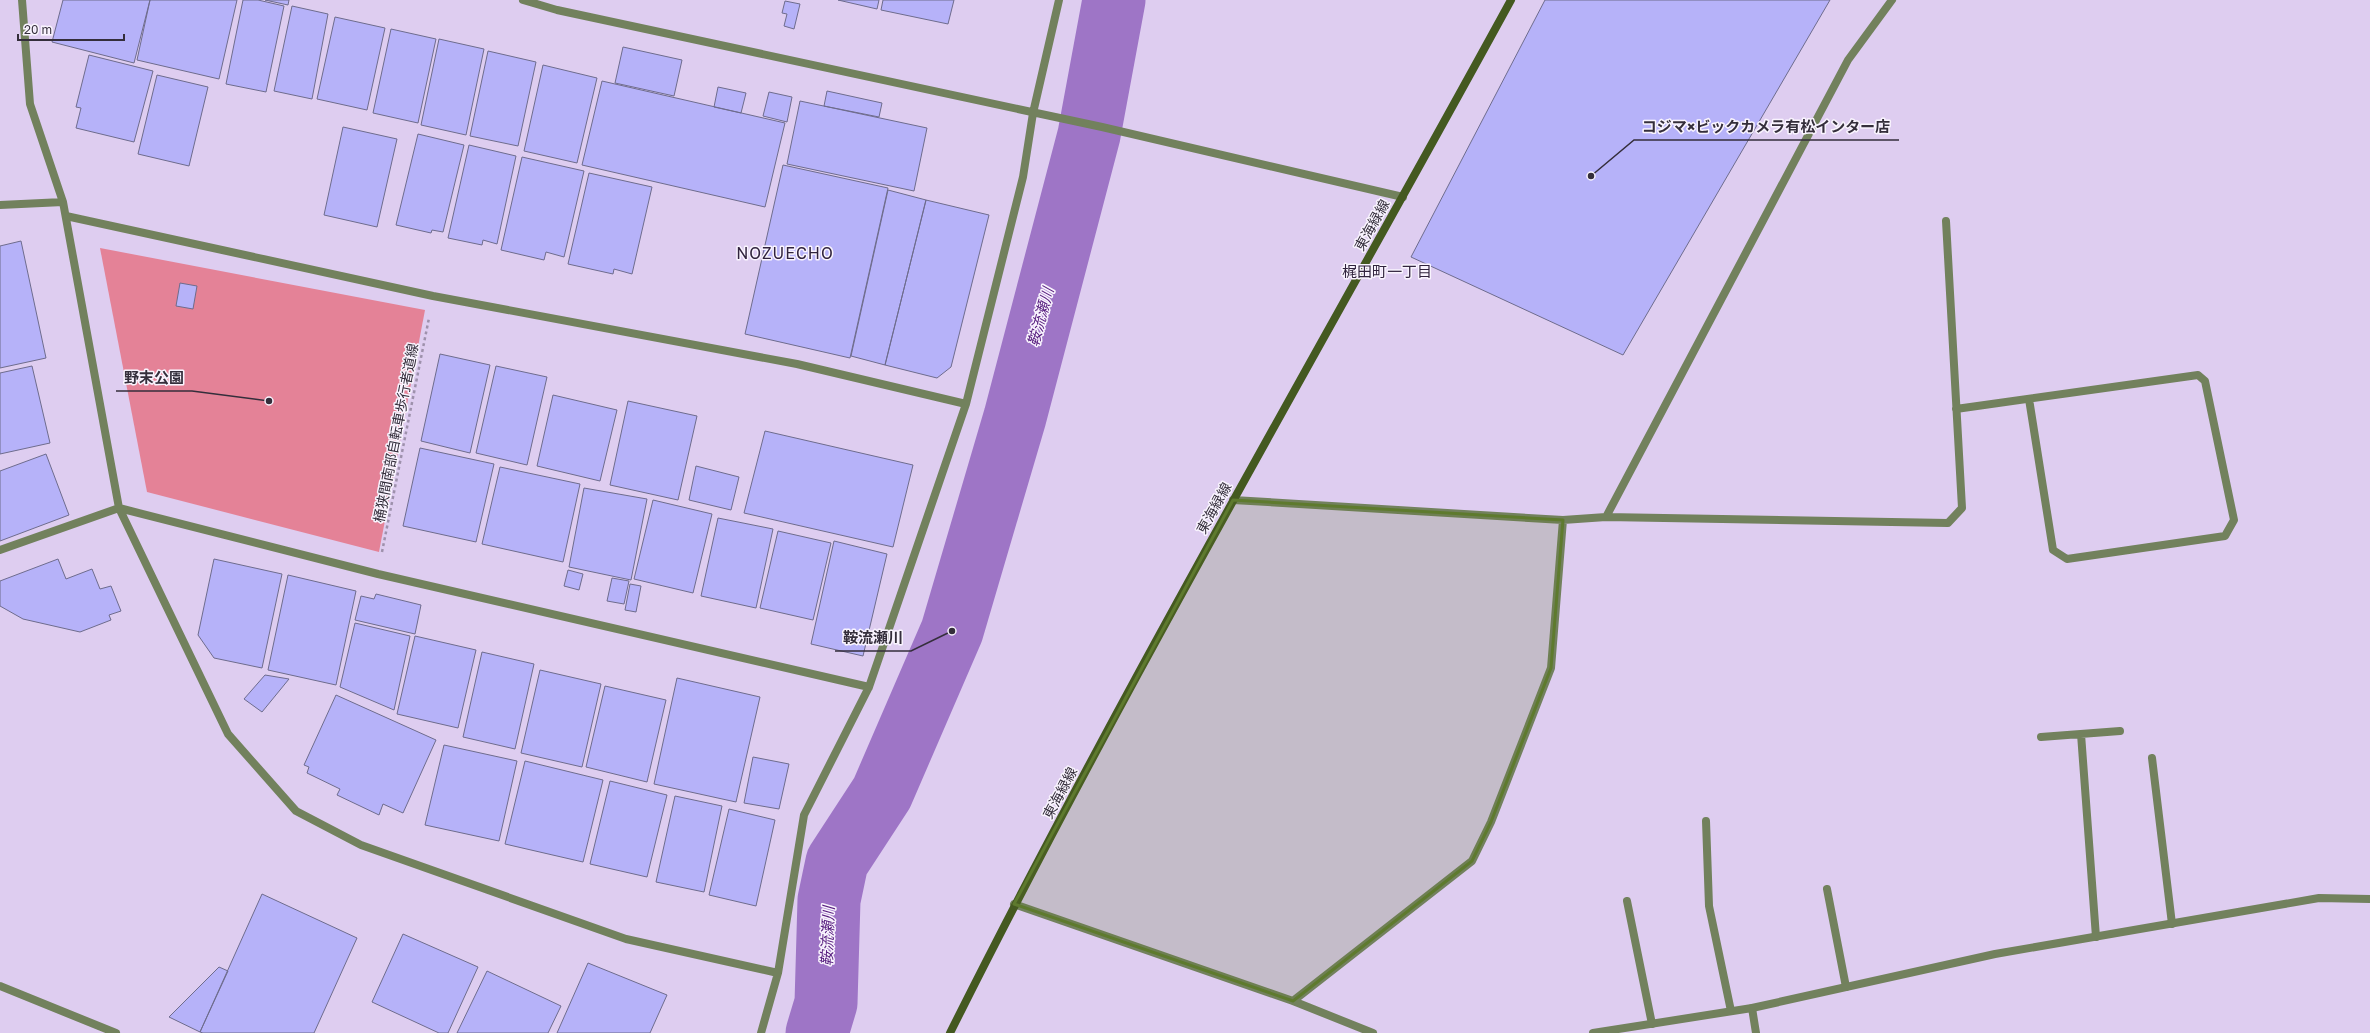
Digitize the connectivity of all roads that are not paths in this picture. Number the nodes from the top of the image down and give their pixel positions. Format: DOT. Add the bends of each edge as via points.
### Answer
graph roads {
  1 [pos="22,0"];
  2 [pos="523,0"];
  3 [pos="1059,0"];
  4 [pos="1511,0"];
  5 [pos="1892,0"];
  6 [pos="1033,113"];
  7 [pos="1403,197"];
  8 [pos="63,202"];
  9 [pos="0,205"];
  10 [pos="66,216"];
  11 [pos="1946,221"];
  12 [pos="2029,399"];
  13 [pos="966,404"];
  14 [pos="1956,410"];
  15 [pos="1234,500"];
  16 [pos="119,508"];
  17 [pos="1606,517"];
  18 [pos="1563,520"];
  19 [pos="0,550"];
  20 [pos="869,687"];
  21 [pos="2120,731"];
  22 [pos="2081,734"];
  23 [pos="2041,737"];
  24 [pos="2152,758"];
  25 [pos="1706,821"];
  26 [pos="1827,889"];
  27 [pos="2370,899"];
  28 [pos="1627,901"];
  29 [pos="1014,904"];
  30 [pos="2172,924"];
  31 [pos="2096,937"];
  32 [pos="778,973"];
  33 [pos="0,986"];
  34 [pos="1846,987"];
  35 [pos="1293,1001"];
  36 [pos="1752,1008"];
  37 [pos="1731,1012"];
  38 [pos="1652,1024"];
  39 [pos="116,1033"];
  40 [pos="761,1033"];
  41 [pos="950,1033"];
  42 [pos="1373,1033"];
  43 [pos="1594,1033"];
  44 [pos="1756,1033"];
  1 -- 8 [label="street" via="30,104"];
  2 -- 6 [label="street" via="557,10"];
  3 -- 6 [label="street"];
  4 -- 7 [label="main road, 東海緑線"];
  5 -- 17 [label="street" via="1848,60"];
  6 -- 7 [label="street"];
  6 -- 13 [label="street" via="1023,177"];
  7 -- 15 [label="main road, 東海緑線"];
  8 -- 9 [label="street"];
  8 -- 10 [label="street"];
  10 -- 13 [label="street" via="433,296 797,364"];
  10 -- 16 [label="street"];
  11 -- 14 [label="street"];
  12 -- 12 [label="street" via="2198,375 2205,381 2234,520 2225,536 2067,559 2053,550"];
  12 -- 14 [label="street"];
  13 -- 20 [label="street"];
  14 -- 17 [label="street" via="1962,508 1948,523"];
  15 -- 18 [label="street"];
  15 -- 29 [label="main road, 東海緑線"];
  16 -- 19 [label="street"];
  16 -- 20 [label="street" via="378,574"];
  16 -- 32 [label="street" via="228,734 296,811 361,845 626,939"];
  17 -- 18 [label="street"];
  18 -- 35 [label="street" via="1551,668 1491,822 1472,861"];
  20 -- 32 [label="street" via="804,815"];
  21 -- 22 [label="street"];
  22 -- 23 [label="street"];
  22 -- 31 [label="street"];
  24 -- 30 [label="street"];
  25 -- 37 [label="street" via="1709,906"];
  26 -- 34 [label="street"];
  27 -- 30 [label="street" via="2319,898"];
  28 -- 38 [label="street"];
  29 -- 35 [label="street"];
  29 -- 41 [label="main road, 東海緑線"];
  30 -- 31 [label="street"];
  31 -- 34 [label="street" via="1995,954"];
  32 -- 40 [label="street"];
  33 -- 39 [label="street"];
  34 -- 36 [label="street"];
  35 -- 42 [label="street"];
  36 -- 37 [label="street"];
  36 -- 44 [label="street"];
  37 -- 38 [label="street"];
  38 -- 43 [label="street"];
}
